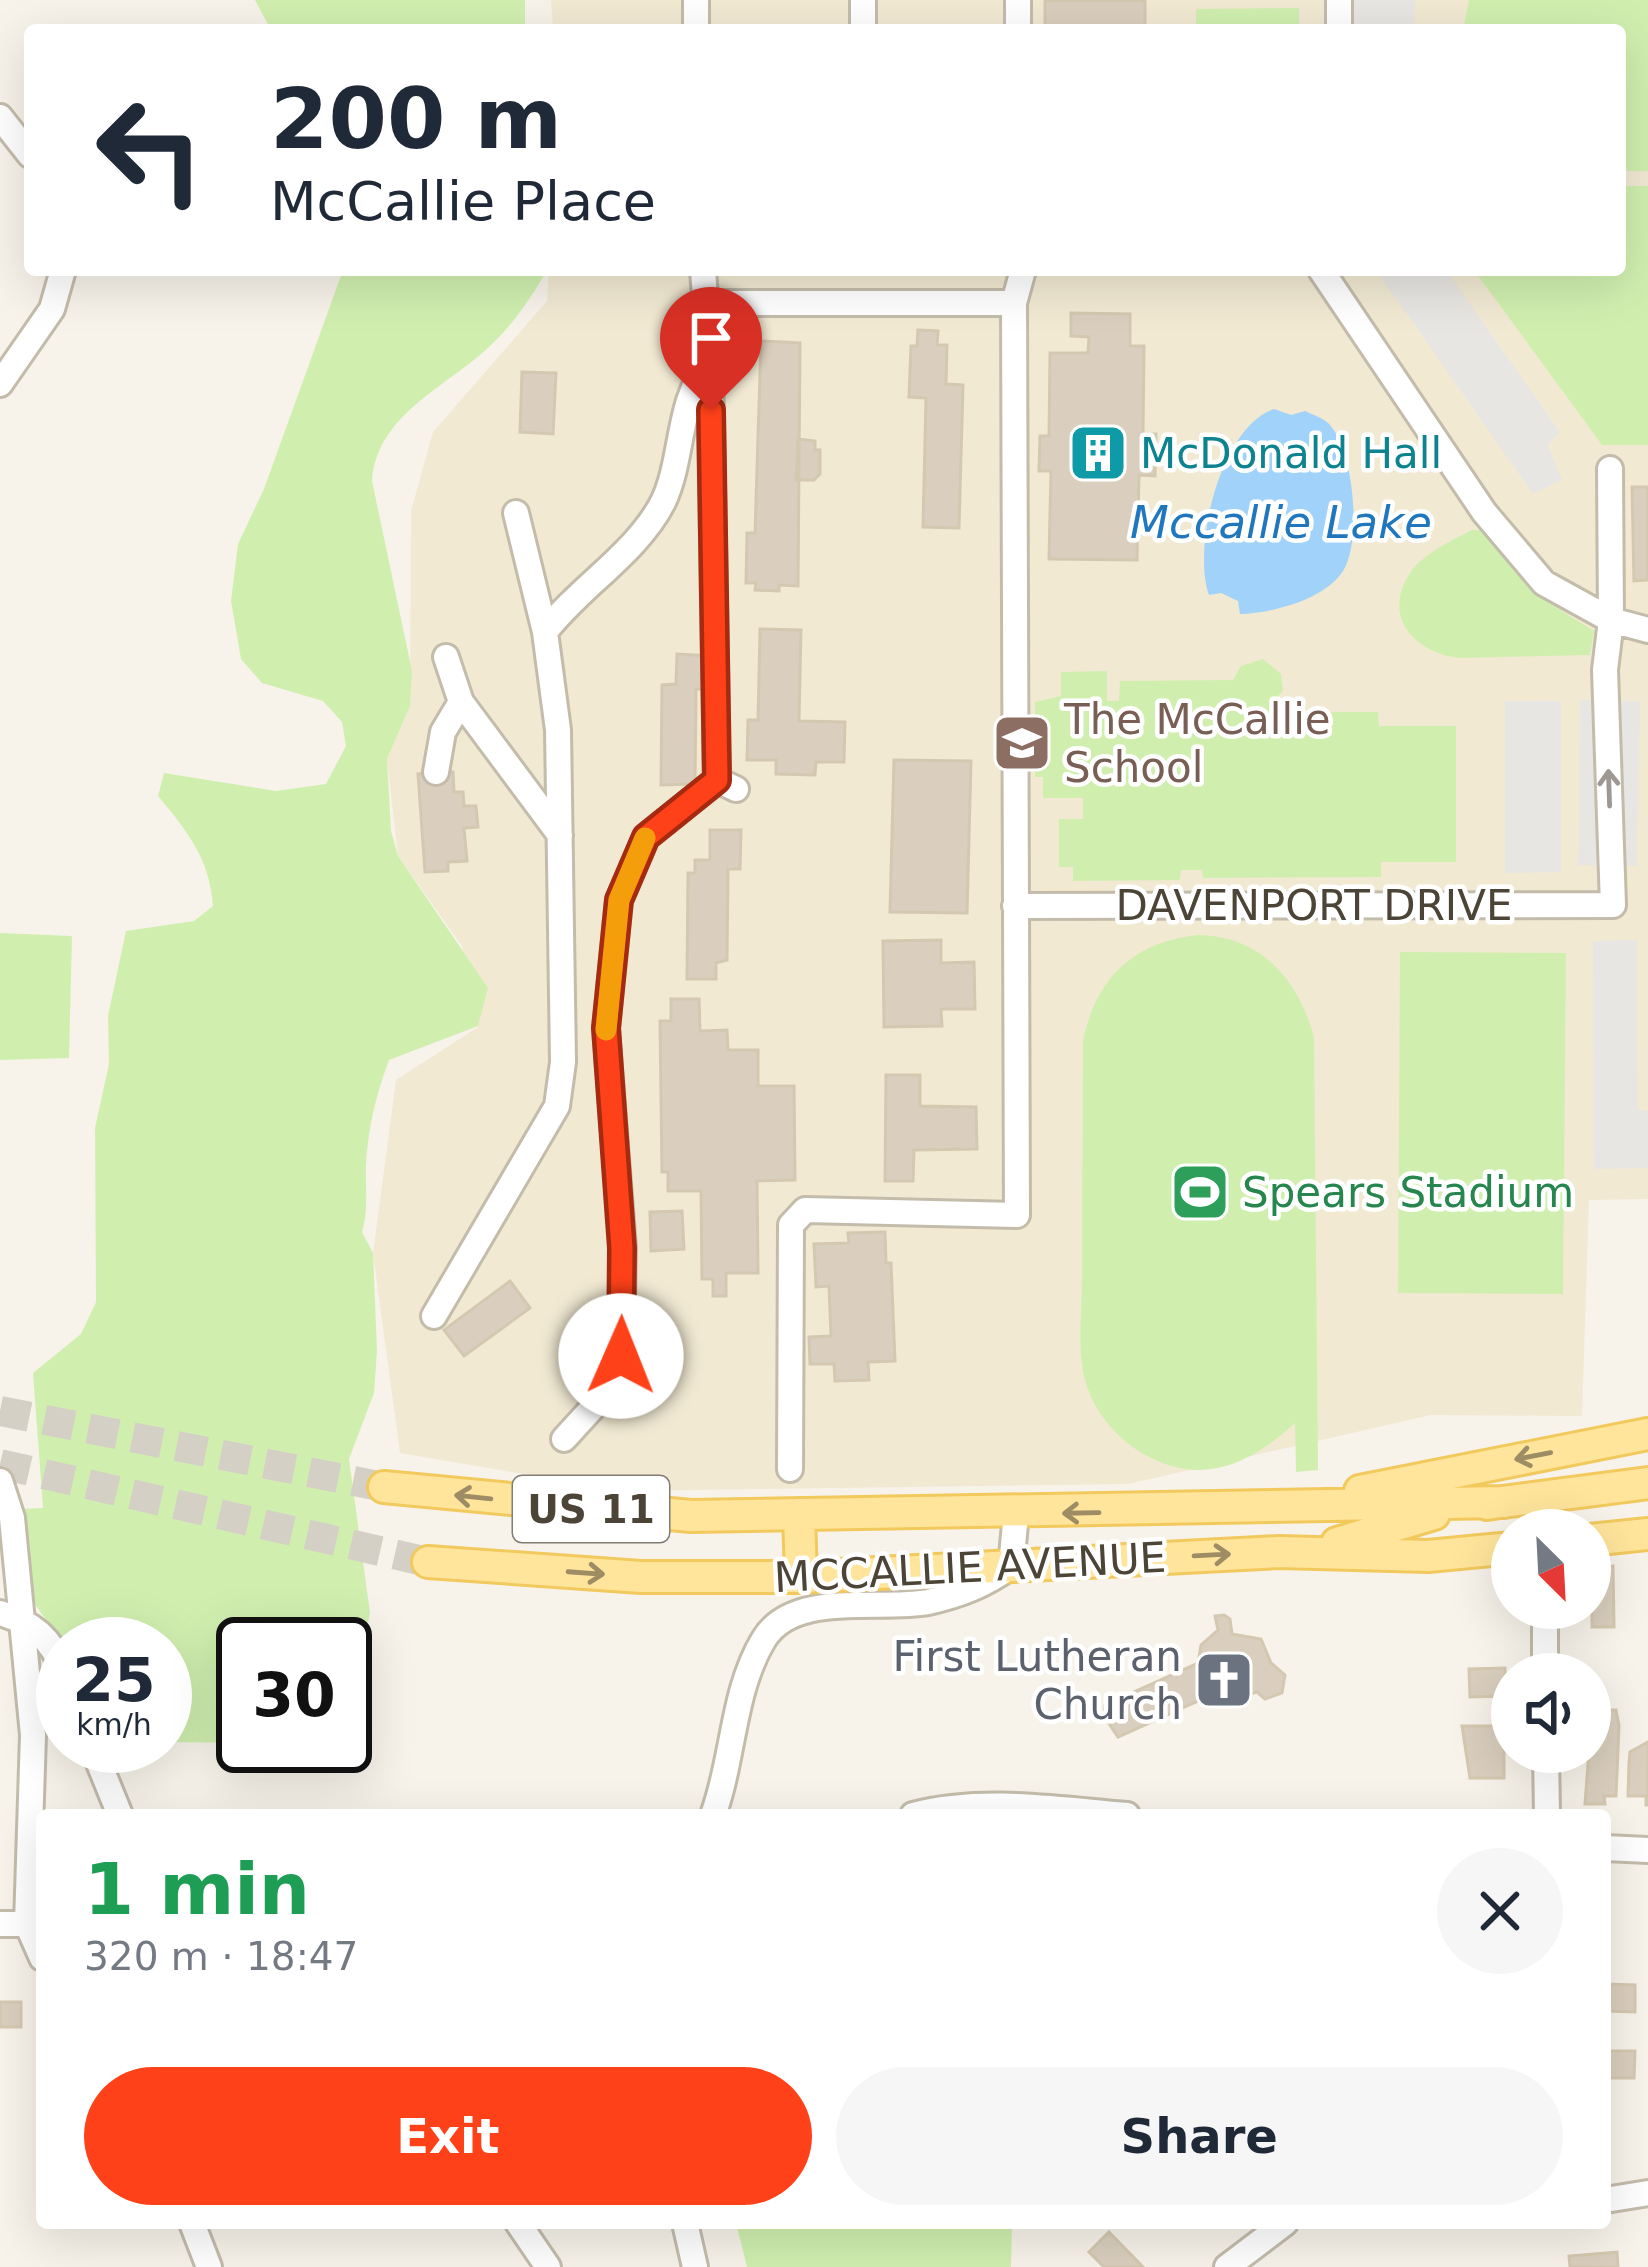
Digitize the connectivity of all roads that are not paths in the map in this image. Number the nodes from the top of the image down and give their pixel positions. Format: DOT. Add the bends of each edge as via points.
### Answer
graph roads {
  1 [pos="0,117"];
  2 [pos="24,147"];
  3 [pos="62,276"];
  4 [pos="703,276"];
  5 [pos="1021,276"];
  6 [pos="1325,276"];
  7 [pos="704,302"];
  8 [pos="1014,303"];
  9 [pos="710,364"];
  10 [pos="0,384"];
  11 [pos="1610,469"];
  12 [pos="516,513"];
  13 [pos="1611,620"];
  14 [pos="1648,630"];
  15 [pos="545,632"];
  16 [pos="446,657"];
  17 [pos="461,702"];
  18 [pos="436,772"];
  19 [pos="560,835"];
  20 [pos="1016,906"];
  21 [pos="560,1011"];
  22 [pos="606,1028"];
  23 [pos="434,1316"];
  24 [pos="1648,1434"];
  25 [pos="564,1439"];
  26 [pos="790,1469"];
  27 [pos="0,1481"];
  28 [pos="1648,1483"];
  29 [pos="384,1487"];
  30 [pos="1504,1502"];
  31 [pos="6,1510"];
  32 [pos="1198,1510"];
  33 [pos="799,1514"];
  34 [pos="1016,1514"];
  35 [pos="1648,1534"];
  36 [pos="1611,1538"];
  37 [pos="1491,1550"];
  38 [pos="1279,1552"];
  39 [pos="428,1562"];
  40 [pos="1011,1566"];
  41 [pos="801,1577"];
  42 [pos="12,1617"];
  43 [pos="103,1773"];
  44 [pos="1546,1773"];
  45 [pos="117,1809"];
  46 [pos="714,1809"];
  47 [pos="938,1809"];
  48 [pos="1056,1809"];
  49 [pos="1547,1809"];
  50 [pos="1611,1848"];
  51 [pos="1648,1850"];
  52 [pos="0,1924"];
  53 [pos="27,1924"];
  54 [pos="36,1944"];
  55 [pos="1648,2193"];
  56 [pos="1611,2199"];
  57 [pos="194,2229"];
  58 [pos="522,2229"];
  59 [pos="687,2229"];
  60 [pos="1277,2229"];
  61 [pos="209,2267"];
  62 [pos="548,2267"];
  63 [pos="695,2267"];
  64 [pos="1228,2267"];
  1 -- 2 [label="street"];
  3 -- 10 [label="street" via="52,309"];
  4 -- 7 [label="street"];
  5 -- 8 [label="street"];
  6 -- 13 [label="street" via="1512,548 1544,583"];
  7 -- 8 [label="street"];
  7 -- 9 [label="street"];
  8 -- 20 [label="street"];
  9 -- 15 [label="street" via="694,380 663,502"];
  9 -- 22 [label="street" via="726,784 646,837 619,900"];
  11 -- 13 [label="street"];
  12 -- 15 [label="street"];
  13 -- 14 [label="street"];
  20 -- 13 [label="street, DAVENPORT DRIVE, one-way" via="1612,905 1605,670"];
  15 -- 19 [label="street"];
  16 -- 17 [label="street"];
  17 -- 18 [label="street" via="443,732"];
  17 -- 19 [label="street"];
  19 -- 21 [label="street"];
  20 -- 26 [label="street" via="1017,1215 805,1210 791,1225"];
  21 -- 22 [label="street"];
  21 -- 23 [label="street" via="557,1106"];
  22 -- 25 [label="street" via="621,1356 596,1405"];
  24 -- 32 [label="main road, US 11, one-way" via="1348,1493"];
  27 -- 31 [label="street"];
  28 -- 30 [label="main road"];
  33 -- 29 [label="main road, MCCALLIE AVENUE / US 11, one-way" via="649,1513"];
  30 -- 32 [label="main road"];
  30 -- 38 [label="main road"];
  31 -- 42 [label="street"];
  32 -- 34 [label="main road, MCCALLIE AVENUE / US 11, one-way"];
  33 -- 34 [label="main road, MCCALLIE AVENUE / US 11"];
  33 -- 41 [label="main road"];
  34 -- 40 [label="street"];
  35 -- 36 [label="main road"];
  37 -- 38 [label="main road, MCCALLIE AVENUE / US 11"];
  40 -- 38 [label="main road, MCCALLIE AVENUE / US 11, one-way"];
  39 -- 41 [label="main road, MCCALLIE AVENUE / US 11, one-way" via="641,1577"];
  40 -- 41 [label="main road, MCCALLIE AVENUE / US 11"];
  40 -- 46 [label="street" via="982,1587 926,1602 822,1608 772,1627 737,1713"];
  42 -- 53 [label="street" via="33,1735"];
  43 -- 45 [label="street"];
  44 -- 49 [label="street"];
  47 -- 48 [label="street"];
  50 -- 51 [label="street"];
  52 -- 53 [label="street"];
  53 -- 54 [label="street"];
  55 -- 56 [label="street"];
  57 -- 61 [label="street"];
  58 -- 62 [label="street"];
  59 -- 63 [label="street"];
  60 -- 64 [label="street"];
}
